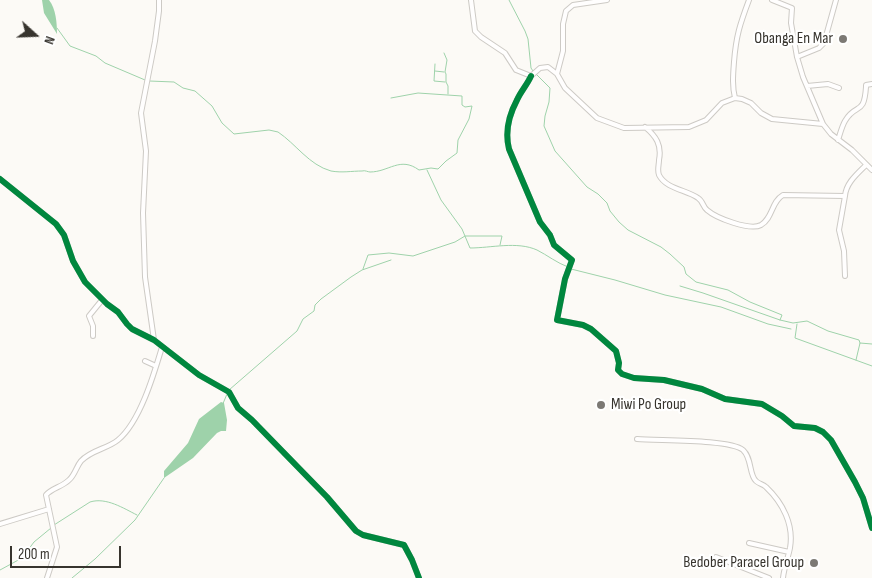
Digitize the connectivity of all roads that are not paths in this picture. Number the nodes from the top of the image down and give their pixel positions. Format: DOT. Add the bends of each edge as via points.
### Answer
graph roads {
  1 [pos="159,0"];
  2 [pos="471,0"];
  3 [pos="607,0"];
  4 [pos="749,0"];
  5 [pos="772,0"];
  6 [pos="836,0"];
  7 [pos="797,58"];
  8 [pos="557,74"];
  9 [pos="530,76"];
  10 [pos="872,84"];
  11 [pos="807,86"];
  12 [pos="839,88"];
  13 [pos="734,98"];
  14 [pos="823,124"];
  15 [pos="645,127"];
  16 [pos="838,140"];
  17 [pos="866,165"];
  18 [pos="872,170"];
  19 [pos="0,179"];
  20 [pos="845,196"];
  21 [pos="845,276"];
  22 [pos="102,300"];
  23 [pos="92,336"];
  24 [pos="154,340"];
  25 [pos="162,347"];
  26 [pos="145,361"];
  27 [pos="156,366"];
  28 [pos="637,439"];
  29 [pos="48,509"];
  30 [pos="0,524"];
  31 [pos="872,528"];
  32 [pos="749,543"];
  33 [pos="788,552"];
  34 [pos="716,558"];
  35 [pos="48,578"];
  36 [pos="419,578"];
  37 [pos="769,578"];
  38 [pos="783,578"];
  1 -- 24 [label="street" via="157,29 141,113 146,151 143,205 145,277"];
  2 -- 9 [label="street" via="475,31 505,53 516,70"];
  3 -- 8 [label="street" via="573,5 566,10 563,51"];
  4 -- 13 [label="street" via="735,44"];
  5 -- 7 [label="street" via="792,8"];
  6 -- 7 [label="street" via="824,43"];
  7 -- 11 [label="street"];
  8 -- 9 [label="street" via="544,67"];
  8 -- 15 [label="street" via="565,88 597,118 622,128"];
  9 -- 31 [label="street" via="512,112 507,138 540,222 554,245 572,260 557,320 591,328 616,351 618,370 622,374 664,380 702,389 725,399 762,404 794,426 823,432 832,440 855,482"];
  10 -- 16 [label="street" via="866,85 865,102 846,120"];
  11 -- 12 [label="street" via="828,84"];
  11 -- 14 [label="street"];
  13 -- 14 [label="street" via="742,99 772,119"];
  13 -- 15 [label="street" via="722,103 706,120 692,127"];
  14 -- 16 [label="street"];
  15 -- 20 [label="street" via="659,144 658,170 662,178 699,199 708,211 740,225 760,225 770,216 777,198 783,195"];
  16 -- 17 [label="street"];
  17 -- 18 [label="street"];
  17 -- 20 [label="street" via="847,186"];
  19 -- 22 [label="street" via="56,224 64,235 79,273"];
  20 -- 21 [label="street" via="839,230"];
  22 -- 23 [label="street" via="89,316"];
  22 -- 24 [label="street" via="132,329"];
  24 -- 25 [label="street"];
  25 -- 27 [label="street"];
  25 -- 36 [label="street" via="199,375 229,392 242,412 328,497 356,531 404,545"];
  26 -- 27 [label="street"];
  27 -- 29 [label="street" via="137,416 126,434 112,445 87,456 70,480 48,492"];
  28 -- 33 [label="street" via="701,442 742,450 750,463 753,477 779,502 789,520"];
  29 -- 30 [label="street"];
  29 -- 35 [label="street" via="57,547"];
  32 -- 33 [label="street"];
  33 -- 38 [label="street"];
  34 -- 37 [label="street"];
}
